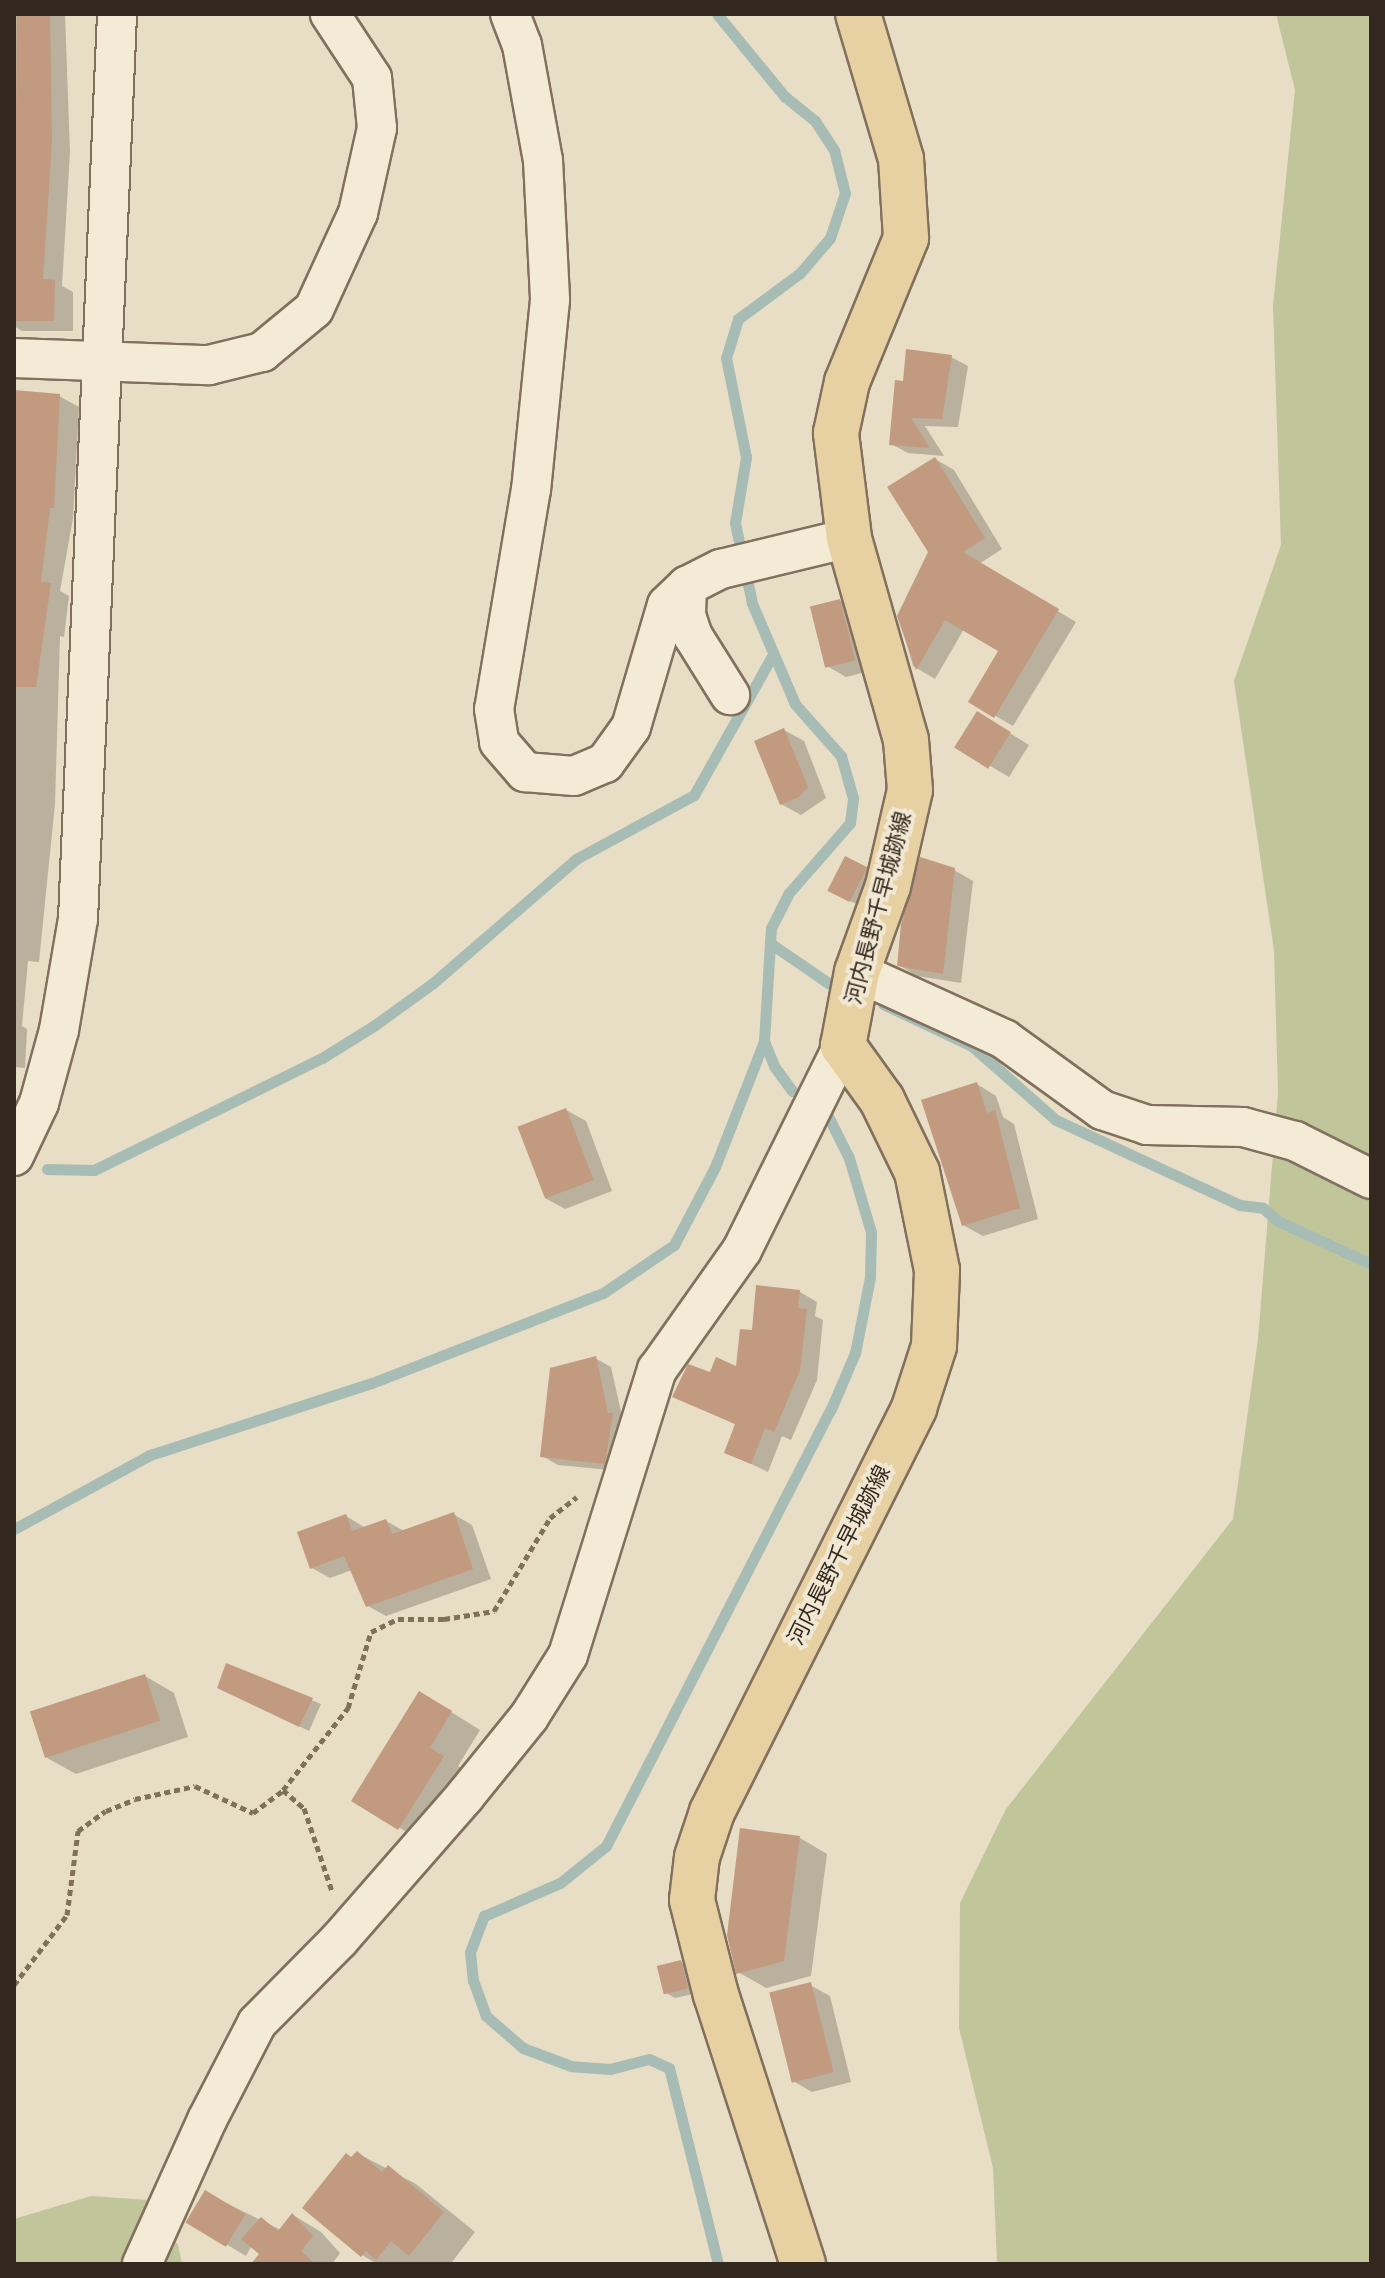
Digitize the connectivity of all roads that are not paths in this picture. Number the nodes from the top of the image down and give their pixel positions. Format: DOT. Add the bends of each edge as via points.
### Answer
graph roads {
  1 [pos="117,14"];
  2 [pos="330,14"];
  3 [pos="510,14"];
  4 [pos="858,14"];
  5 [pos="14,358"];
  6 [pos="105,364"];
  7 [pos="837,541"];
  8 [pos="687,586"];
  9 [pos="730,695"];
  10 [pos="857,972"];
  11 [pos="843,1046"];
  12 [pos="14,1156"];
  13 [pos="1371,1179"];
  14 [pos="142,2264"];
  15 [pos="803,2264"];
  1 -- 6 [label="street"];
  2 -- 6 [label="street" via="372,78 377,128 358,213 314,309 262,352 209,365"];
  3 -- 8 [label="street" via="522,45 543,160 550,300 531,489 494,709 499,742 525,772 574,776 605,763 631,727 667,605"];
  4 -- 7 [label="main road, 河内長野千早城跡線" via="901,159 906,238 847,382 836,433"];
  5 -- 6 [label="street"];
  6 -- 12 [label="street" via="78,919 59,1030 39,1103"];
  7 -- 8 [label="street" via="721,569"];
  7 -- 10 [label="main road, 河内長野千早城跡線" via="906,740 910,790 888,886"];
  8 -- 9 [label="street" via="686,615 693,636"];
  10 -- 11 [label="main road, 河内長野千早城跡線"];
  10 -- 13 [label="street" via="1004,1039 1102,1110 1147,1125 1243,1127 1295,1141"];
  11 -- 14 [label="street" via="742,1250 657,1370 617,1484 568,1655 529,1717 340,1939 257,2023"];
  11 -- 15 [label="main road, 河内長野千早城跡線" via="882,1100 917,1172 937,1270 934,1346 914,1408 712,1812 697,1857 692,1900 716,1995"];
}
